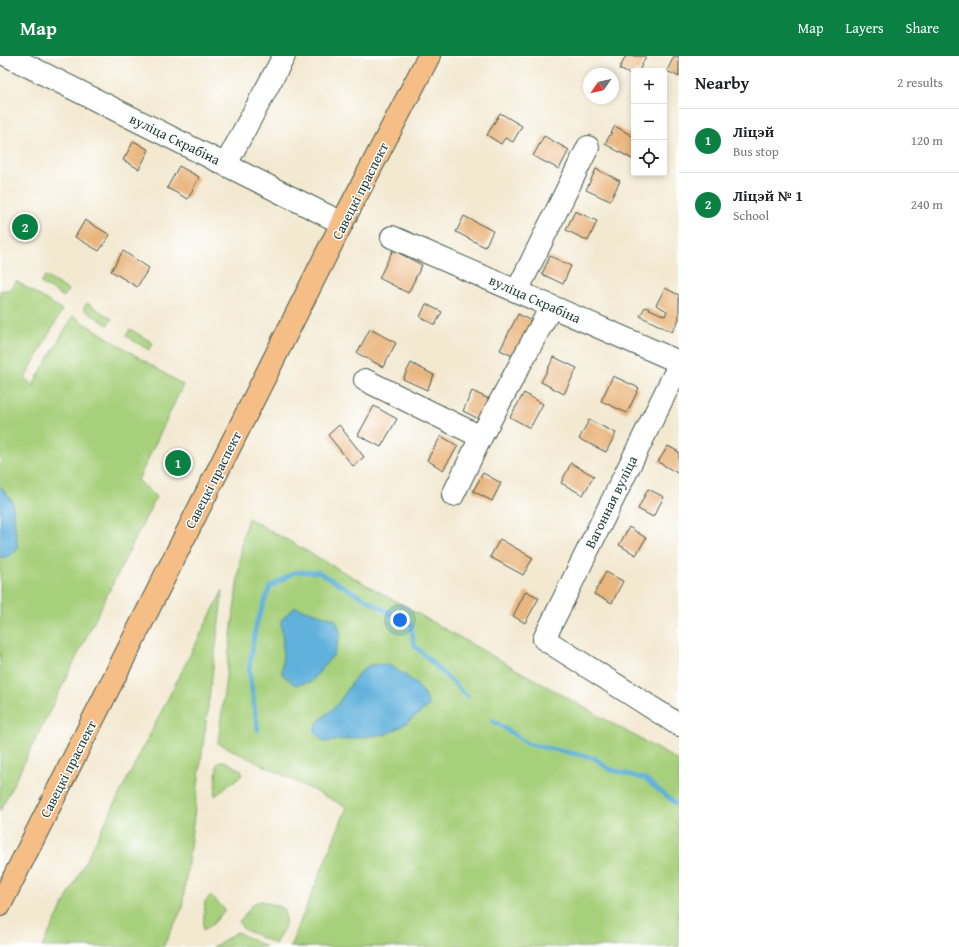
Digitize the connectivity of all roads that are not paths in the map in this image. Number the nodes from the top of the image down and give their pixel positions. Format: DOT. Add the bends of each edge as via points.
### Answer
graph roads {
  1 [pos="8,56"];
  2 [pos="284,56"];
  3 [pos="429,56"];
  4 [pos="588,147"];
  5 [pos="226,164"];
  6 [pos="342,223"];
  7 [pos="392,237"];
  8 [pos="517,291"];
  9 [pos="550,307"];
  10 [pos="679,363"];
  11 [pos="365,380"];
  12 [pos="481,437"];
  13 [pos="453,495"];
  14 [pos="679,725"];
  15 [pos="0,905"];
  1 -- 5 [label="street, вуліца Скрабіна"];
  2 -- 5 [label="street"];
  3 -- 6 [label="main road, Савецкі праспект"];
  4 -- 8 [label="street"];
  5 -- 6 [label="street, вуліца Скрабіна" via="292,200"];
  6 -- 15 [label="main road, Савецкі праспект"];
  7 -- 8 [label="street, вуліца Скрабіна"];
  8 -- 9 [label="street, вуліца Скрабіна"];
  9 -- 10 [label="street, вуліца Скрабіна"];
  9 -- 12 [label="street"];
  10 -- 14 [label="street, Вагонная вуліца" via="544,639"];
  11 -- 12 [label="street"];
  12 -- 13 [label="street"];
}
